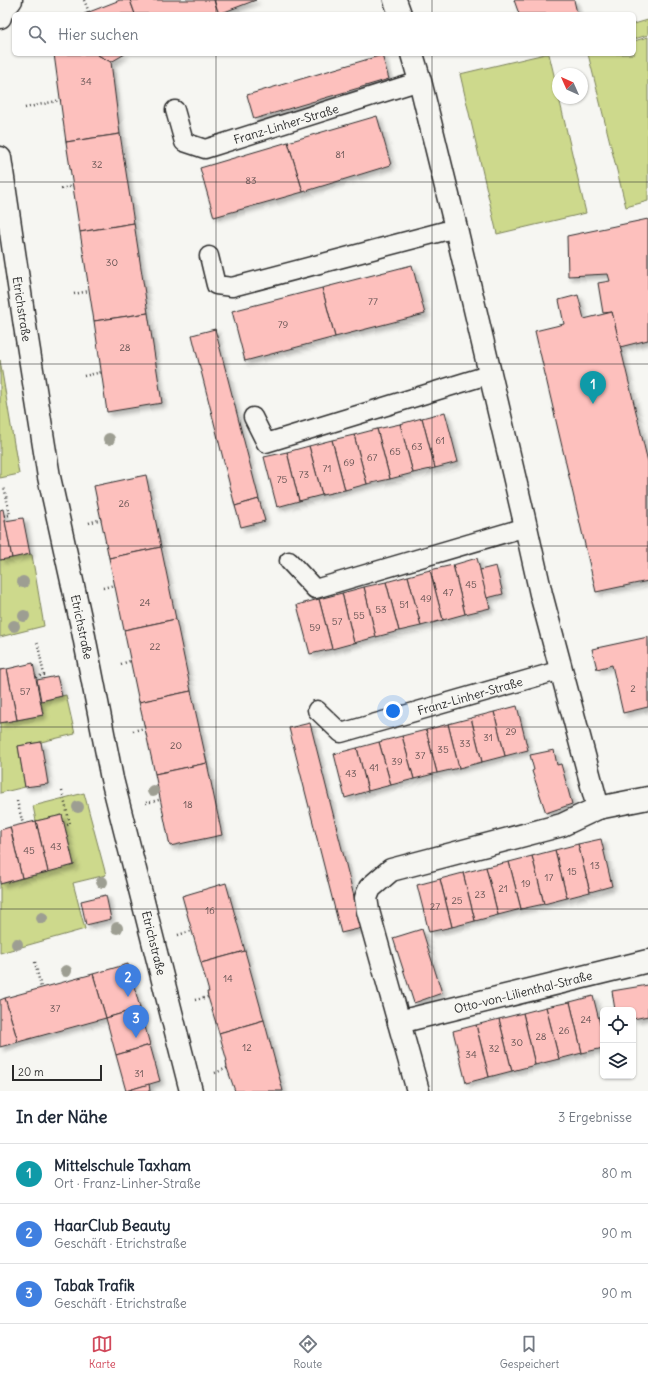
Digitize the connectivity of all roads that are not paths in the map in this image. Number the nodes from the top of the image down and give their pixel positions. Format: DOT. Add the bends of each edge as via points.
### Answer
graph roads {
  1 [pos="395,0"];
  2 [pos="399,12"];
  3 [pos="413,56"];
  4 [pos="420,81"];
  5 [pos="175,110"];
  6 [pos="0,158"];
  7 [pos="456,228"];
  8 [pos="210,256"];
  9 [pos="491,374"];
  10 [pos="253,417"];
  11 [pos="526,526"];
  12 [pos="289,561"];
  13 [pos="561,670"];
  14 [pos="317,710"];
  15 [pos="648,798"];
  16 [pos="598,808"];
  17 [pos="648,962"];
  18 [pos="399,1022"];
  19 [pos="191,1091"];
  20 [pos="418,1091"];
  1 -- 2 [label="street"];
  3 -- 4 [label="street"];
  4 -- 5 [label="lane, Franz-Linher-Straße" via="205,149 184,142"];
  4 -- 7 [label="street"];
  6 -- 19 [label="street, Etrichstraße" via="49,478 112,779"];
  7 -- 8 [label="lane" via="232,287 216,285"];
  7 -- 9 [label="street"];
  9 -- 10 [label="lane" via="266,443"];
  9 -- 11 [label="street"];
  11 -- 12 [label="lane" via="315,589"];
  11 -- 13 [label="street"];
  13 -- 14 [label="lane, Franz-Linher-Straße" via="341,732"];
  13 -- 16 [label="street"];
  15 -- 16 [label="street"];
  16 -- 18 [label="street" via="562,824 392,870 370,888 366,898 368,911"];
  17 -- 18 [label="street, Otto-von-Lilienthal-Straße"];
  18 -- 20 [label="street"];
}
